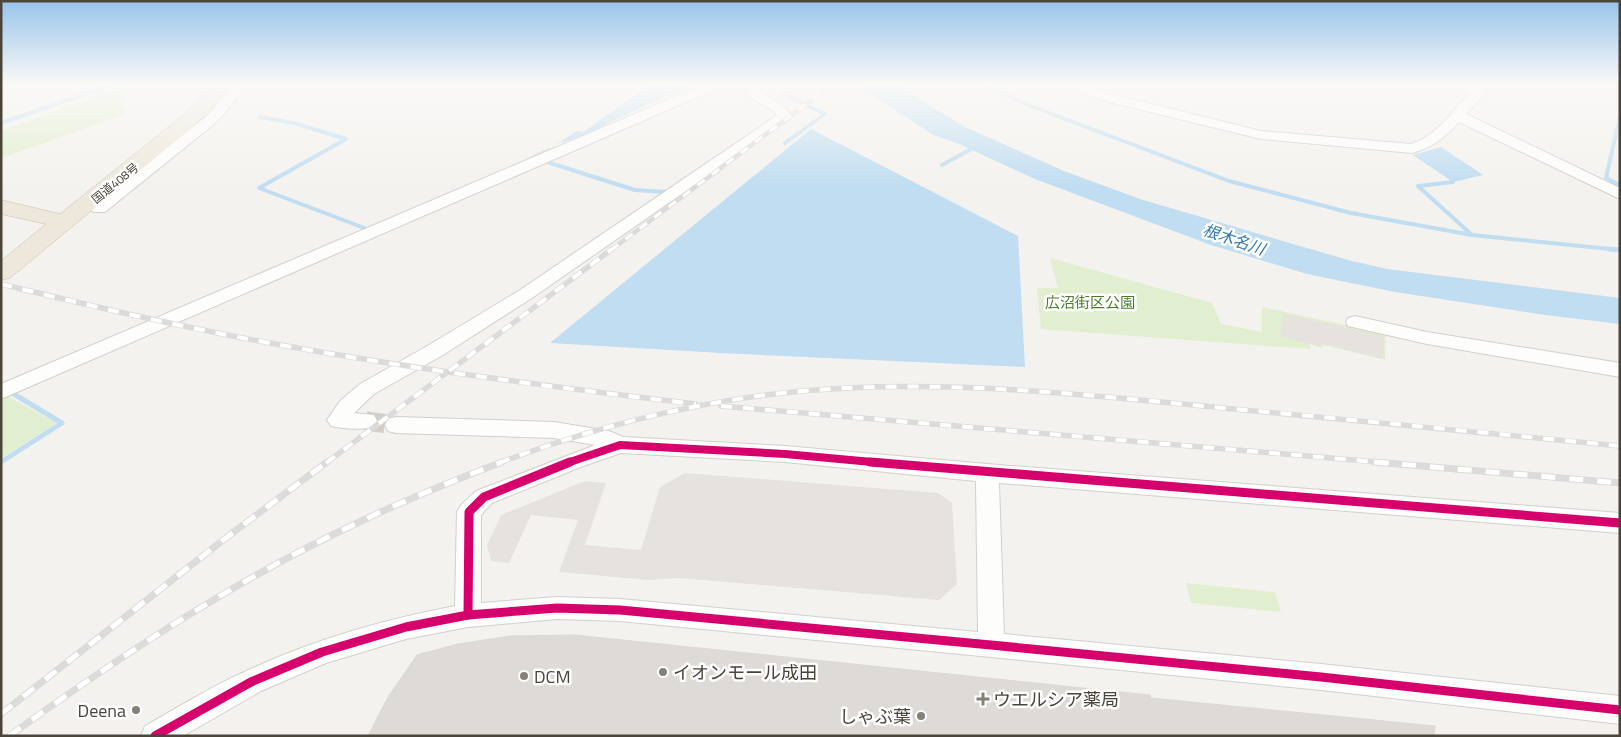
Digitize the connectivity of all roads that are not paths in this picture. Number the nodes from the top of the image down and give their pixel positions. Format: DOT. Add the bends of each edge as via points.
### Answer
graph roads {
  1 [pos="169,118"];
  2 [pos="191,118"];
  3 [pos="212,118"];
  4 [pos="636,118"];
  5 [pos="782,118"];
  6 [pos="1193,118"];
  7 [pos="1456,118"];
  8 [pos="1464,118"];
  9 [pos="1620,194"];
  10 [pos="1,207"];
  11 [pos="99,209"];
  12 [pos="56,220"];
  13 [pos="5,262"];
  14 [pos="1355,322"];
  15 [pos="1620,370"];
  16 [pos="1,392"];
  17 [pos="366,421"];
  18 [pos="396,425"];
  19 [pos="620,445"];
  20 [pos="986,473"];
  21 [pos="1620,523"];
  22 [pos="468,615"];
  23 [pos="991,645"];
  24 [pos="1620,710"];
  25 [pos="155,736"];
  1 -- 12 [label="highway, 国道408号"];
  2 -- 12 [label="highway, 国道408号"];
  3 -- 11 [label="street"];
  4 -- 16 [label="street"];
  5 -- 17 [label="street" via="526,294 367,389 347,406 338,420"];
  6 -- 7 [label="street" via="1261,135 1402,149 1425,145"];
  8 -- 9 [label="street"];
  10 -- 12 [label="highway"];
  12 -- 13 [label="highway, 国道408号"];
  14 -- 15 [label="street" via="1427,338"];
  18 -- 19 [label="street" via="554,430 609,439"];
  19 -- 20 [label="street" via="785,454"];
  19 -- 22 [label="street" via="484,497 469,512"];
  20 -- 21 [label="street"];
  20 -- 23 [label="street"];
  22 -- 23 [label="street" via="557,608 620,610"];
  22 -- 25 [label="street" via="406,627 322,652 251,682"];
  23 -- 24 [label="street"];
}
